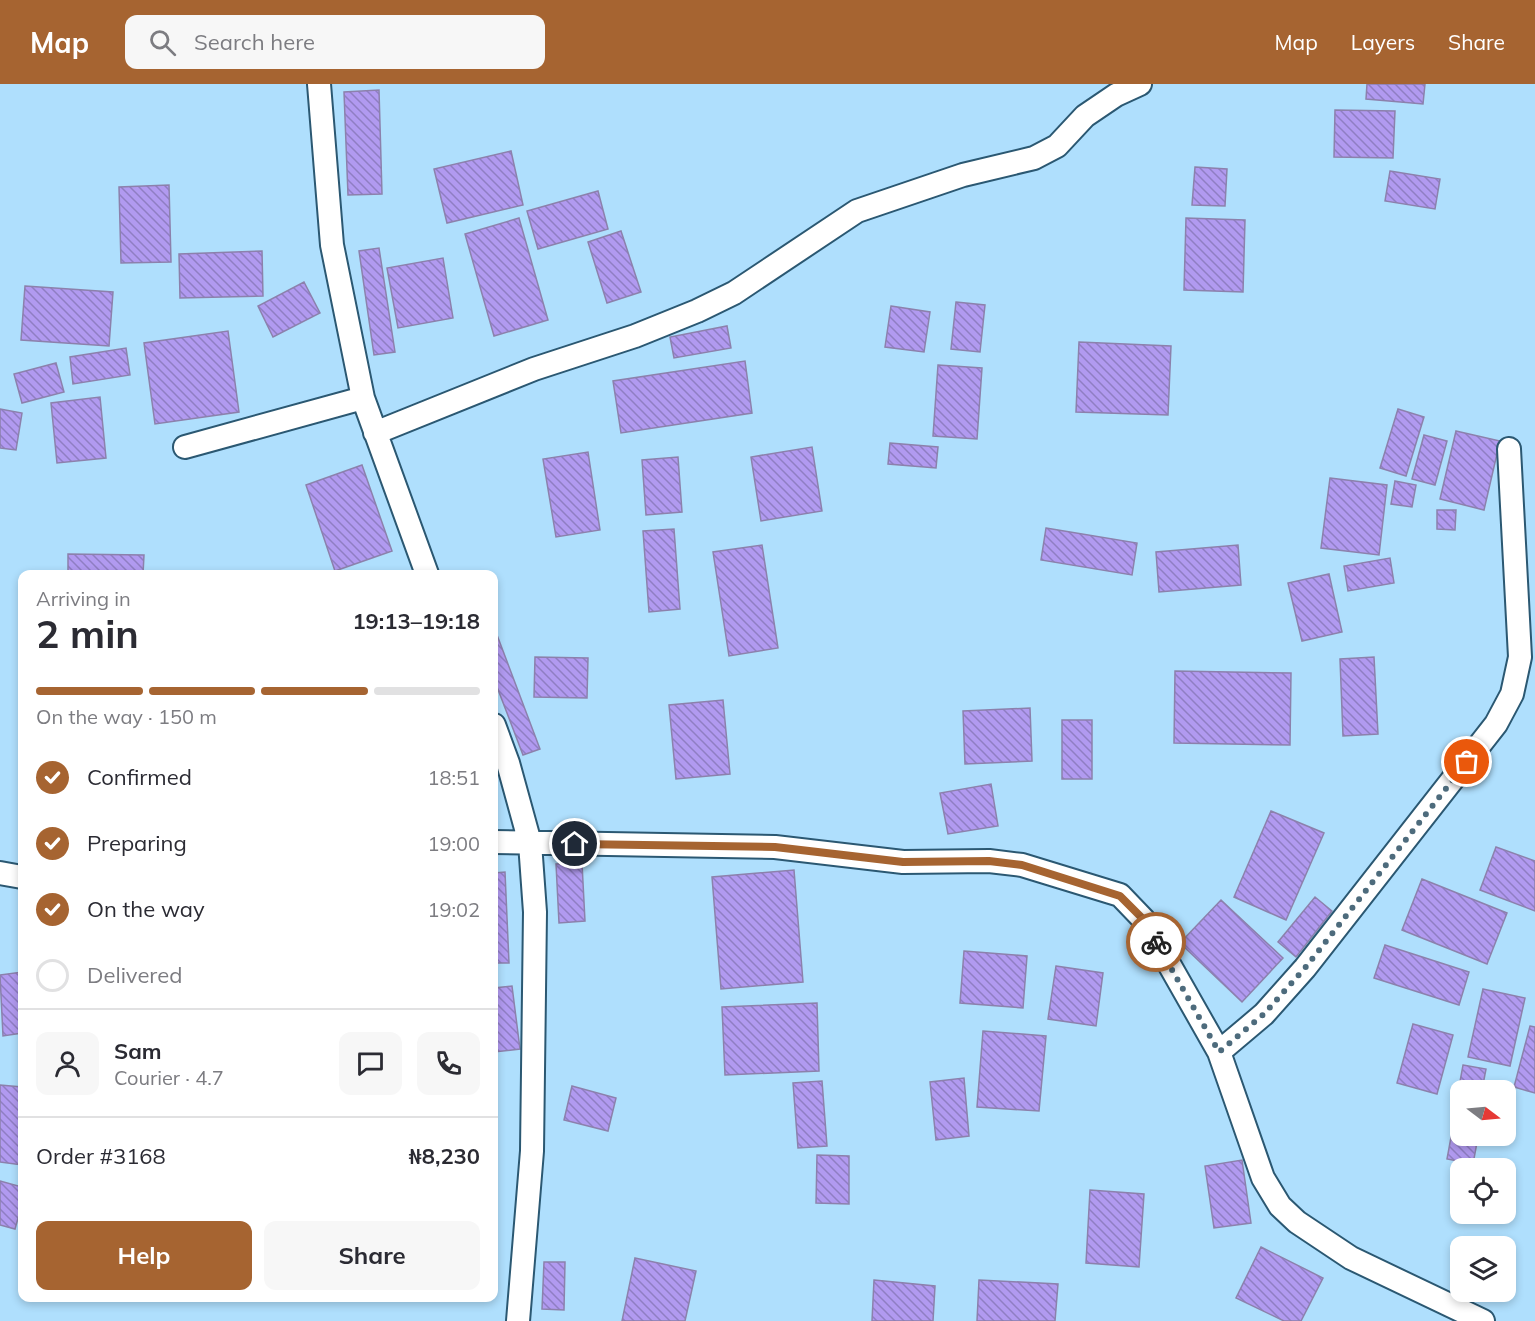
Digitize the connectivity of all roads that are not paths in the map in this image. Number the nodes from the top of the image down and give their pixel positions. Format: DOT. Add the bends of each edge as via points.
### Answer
graph roads {
  1 [pos="319,84"];
  2 [pos="1140,84"];
  3 [pos="363,398"];
  4 [pos="375,433"];
  5 [pos="185,447"];
  6 [pos="1509,449"];
  7 [pos="426,570"];
  8 [pos="498,736"];
  9 [pos="498,842"];
  10 [pos="530,843"];
  11 [pos="0,873"];
  12 [pos="18,877"];
  13 [pos="1219,1052"];
  14 [pos="518,1321"];
  15 [pos="1483,1321"];
  1 -- 3 [label="street" via="332,245"];
  2 -- 4 [label="street" via="1116,94 1085,116 1058,146 1034,158 963,176 857,211 734,293 697,311 534,369"];
  3 -- 4 [label="street"];
  3 -- 5 [label="street"];
  4 -- 7 [label="street"];
  6 -- 13 [label="street" via="1520,657 1512,694 1496,724 1305,968 1264,1014"];
  8 -- 10 [label="street"];
  9 -- 10 [label="street"];
  10 -- 13 [label="street" via="775,847 903,862 989,861 1022,865 1073,880 1120,896 1144,920"];
  10 -- 14 [label="street" via="535,912 532,1151"];
  11 -- 12 [label="street"];
  13 -- 15 [label="street" via="1263,1178 1280,1206 1351,1258"];
}
